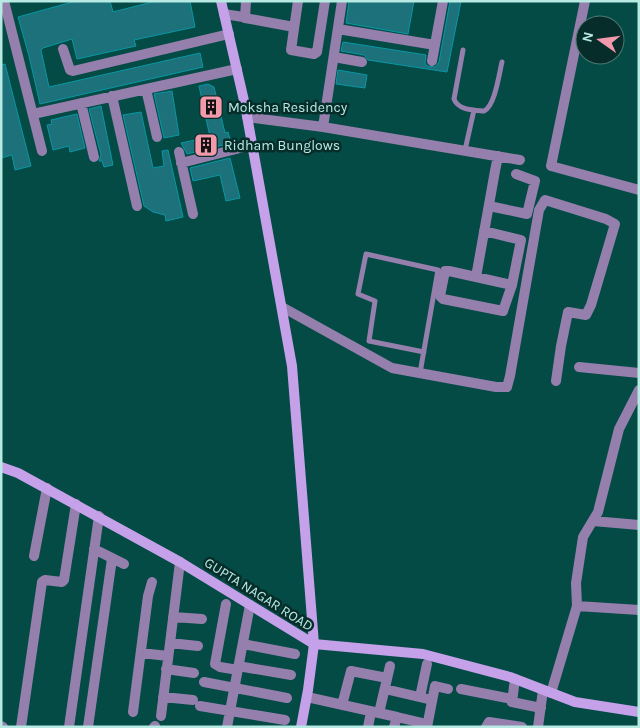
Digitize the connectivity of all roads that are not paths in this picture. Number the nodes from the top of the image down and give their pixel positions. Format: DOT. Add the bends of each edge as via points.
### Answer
graph roads {
  1 [pos="4,1"];
  2 [pos="221,1"];
  3 [pos="246,1"];
  4 [pos="298,1"];
  5 [pos="324,1"];
  6 [pos="342,1"];
  7 [pos="443,1"];
  8 [pos="586,1"];
  9 [pos="224,14"];
  10 [pos="244,17"];
  11 [pos="294,27"];
  12 [pos="338,30"];
  13 [pos="229,34"];
  14 [pos="435,45"];
  15 [pos="63,49"];
  16 [pos="464,50"];
  17 [pos="334,57"];
  18 [pos="432,61"];
  19 [pos="362,62"];
  20 [pos="502,62"];
  21 [pos="237,69"];
  22 [pos="146,89"];
  23 [pos="112,96"];
  24 [pos="81,103"];
  25 [pos="474,110"];
  26 [pos="33,114"];
  27 [pos="247,117"];
  28 [pos="323,127"];
  29 [pos="157,136"];
  30 [pos="252,145"];
  31 [pos="465,150"];
  32 [pos="42,151"];
  33 [pos="498,156"];
  34 [pos="94,157"];
  35 [pos="520,160"];
  36 [pos="516,174"];
  37 [pos="639,190"];
  38 [pos="137,206"];
  39 [pos="489,206"];
  40 [pos="193,214"];
  41 [pos="484,231"];
  42 [pos="476,277"];
  43 [pos="512,285"];
  44 [pos="282,307"];
  45 [pos="424,352"];
  46 [pos="579,367"];
  47 [pos="419,373"];
  48 [pos="639,373"];
  49 [pos="556,381"];
  50 [pos="639,390"];
  51 [pos="1,467"];
  52 [pos="47,488"];
  53 [pos="76,504"];
  54 [pos="98,516"];
  55 [pos="592,521"];
  56 [pos="639,525"];
  57 [pos="94,549"];
  58 [pos="34,556"];
  59 [pos="112,559"];
  60 [pos="180,562"];
  61 [pos="124,564"];
  62 [pos="152,582"];
  63 [pos="226,604"];
  64 [pos="250,605"];
  65 [pos="577,606"];
  66 [pos="639,610"];
  67 [pos="173,617"];
  68 [pos="202,619"];
  69 [pos="81,642"];
  70 [pos="170,643"];
  71 [pos="242,644"];
  72 [pos="314,644"];
  73 [pos="100,645"];
  74 [pos="198,646"];
  75 [pos="141,653"];
  76 [pos="295,654"];
  77 [pos="168,656"];
  78 [pos="427,664"];
  79 [pos="390,666"];
  80 [pos="238,668"];
  81 [pos="166,669"];
  82 [pos="194,673"];
  83 [pos="291,675"];
  84 [pos="387,678"];
  85 [pos="515,679"];
  86 [pos="204,682"];
  87 [pos="234,688"];
  88 [pos="385,689"];
  89 [pos="448,689"];
  90 [pos="461,689"];
  91 [pos="547,691"];
  92 [pos="163,697"];
  93 [pos="307,697"];
  94 [pos="420,697"];
  95 [pos="287,698"];
  96 [pos="512,699"];
  97 [pos="432,700"];
  98 [pos="342,705"];
  99 [pos="541,708"];
  100 [pos="230,711"];
  101 [pos="133,712"];
  102 [pos="375,712"];
  103 [pos="639,712"];
  104 [pos="160,716"];
  105 [pos="286,720"];
  106 [pos="395,722"];
  107 [pos="427,725"];
  108 [pos="21,727"];
  109 [pos="69,727"];
  110 [pos="88,727"];
  111 [pos="227,727"];
  112 [pos="301,727"];
  113 [pos="368,727"];
  114 [pos="486,727"];
  115 [pos="522,727"];
  116 [pos="538,727"];
  1 -- 26 [label="street"];
  2 -- 9 [label="street"];
  3 -- 10 [label="street"];
  4 -- 11 [label="street"];
  5 -- 11 [label="street" via="318,52 291,50"];
  6 -- 12 [label="street"];
  7 -- 14 [label="street"];
  8 -- 37 [label="street" via="551,166"];
  9 -- 10 [label="street"];
  9 -- 13 [label="street"];
  10 -- 11 [label="street"];
  12 -- 14 [label="street"];
  12 -- 17 [label="street"];
  13 -- 15 [label="street" via="73,71"];
  13 -- 21 [label="street"];
  14 -- 18 [label="street"];
  16 -- 25 [label="lane" via="454,99 460,107"];
  17 -- 19 [label="street"];
  17 -- 28 [label="street"];
  20 -- 25 [label="lane" via="489,108"];
  21 -- 22 [label="street"];
  21 -- 27 [label="street"];
  22 -- 23 [label="street"];
  22 -- 29 [label="street"];
  23 -- 24 [label="street"];
  23 -- 38 [label="street"];
  24 -- 26 [label="street"];
  24 -- 34 [label="street"];
  25 -- 31 [label="lane"];
  26 -- 32 [label="street"];
  27 -- 28 [label="street"];
  27 -- 30 [label="street"];
  28 -- 31 [label="street"];
  30 -- 40 [label="street" via="180,158"];
  30 -- 44 [label="street"];
  31 -- 33 [label="street"];
  33 -- 35 [label="street"];
  33 -- 39 [label="street"];
  36 -- 39 [label="street" via="536,181 528,214"];
  39 -- 41 [label="street"];
  41 -- 42 [label="street"];
  41 -- 43 [label="street" via="521,240"];
  42 -- 43 [label="street"];
  42 -- 43 [label="street" via="445,271 440,296 503,311"];
  44 -- 47 [label="street" via="392,368"];
  44 -- 72 [label="street" via="292,366"];
  45 -- 45 [label="lane" via="438,270 366,254 358,294 376,301 369,341"];
  45 -- 47 [label="lane"];
  46 -- 48 [label="street"];
  47 -- 49 [label="street" via="507,387 539,210 544,200 615,224 586,315 568,312"];
  50 -- 55 [label="street" via="619,429 598,512"];
  51 -- 52 [label="street, GUPTA NAGAR ROAD"];
  52 -- 53 [label="street, GUPTA NAGAR ROAD"];
  52 -- 58 [label="street"];
  53 -- 54 [label="street, GUPTA NAGAR ROAD"];
  53 -- 108 [label="street" via="64,580 42,582"];
  54 -- 57 [label="street"];
  54 -- 60 [label="street, GUPTA NAGAR ROAD"];
  55 -- 56 [label="street"];
  55 -- 65 [label="street" via="580,548"];
  57 -- 59 [label="street"];
  57 -- 69 [label="street"];
  59 -- 61 [label="street"];
  59 -- 73 [label="street"];
  60 -- 64 [label="street, GUPTA NAGAR ROAD"];
  60 -- 67 [label="street"];
  62 -- 75 [label="street"];
  63 -- 80 [label="street" via="215,664"];
  64 -- 71 [label="street"];
  64 -- 72 [label="street, GUPTA NAGAR ROAD"];
  65 -- 66 [label="street"];
  65 -- 91 [label="street"];
  67 -- 68 [label="street"];
  67 -- 70 [label="street"];
  69 -- 73 [label="street"];
  69 -- 109 [label="street"];
  70 -- 74 [label="street"];
  70 -- 77 [label="street"];
  71 -- 76 [label="street"];
  71 -- 80 [label="street"];
  72 -- 85 [label="street, GUPTA NAGAR ROAD" via="423,654"];
  72 -- 93 [label="street"];
  73 -- 110 [label="street"];
  75 -- 77 [label="street"];
  75 -- 101 [label="street"];
  77 -- 81 [label="street"];
  78 -- 94 [label="street"];
  79 -- 84 [label="street"];
  80 -- 83 [label="street"];
  80 -- 87 [label="street"];
  81 -- 82 [label="street"];
  81 -- 92 [label="street"];
  84 -- 88 [label="street"];
  84 -- 98 [label="street" via="351,671"];
  85 -- 91 [label="street, GUPTA NAGAR ROAD"];
  85 -- 96 [label="street"];
  86 -- 87 [label="street"];
  87 -- 95 [label="street"];
  87 -- 100 [label="street"];
  88 -- 94 [label="street"];
  88 -- 102 [label="street"];
  89 -- 97 [label="street" via="435,686"];
  90 -- 96 [label="street"];
  91 -- 99 [label="street"];
  91 -- 103 [label="street, GUPTA NAGAR ROAD" via="575,702"];
  92 -- 100 [label="street"];
  92 -- 104 [label="street"];
  93 -- 98 [label="street"];
  93 -- 112 [label="street"];
  94 -- 97 [label="street"];
  96 -- 99 [label="street" via="512,702"];
  97 -- 107 [label="street"];
  98 -- 102 [label="street"];
  99 -- 116 [label="street"];
  100 -- 105 [label="street"];
  100 -- 111 [label="street"];
  102 -- 106 [label="street"];
  102 -- 113 [label="street"];
  106 -- 107 [label="street"];
  114 -- 115 [label="street" via="489,722"];
}
